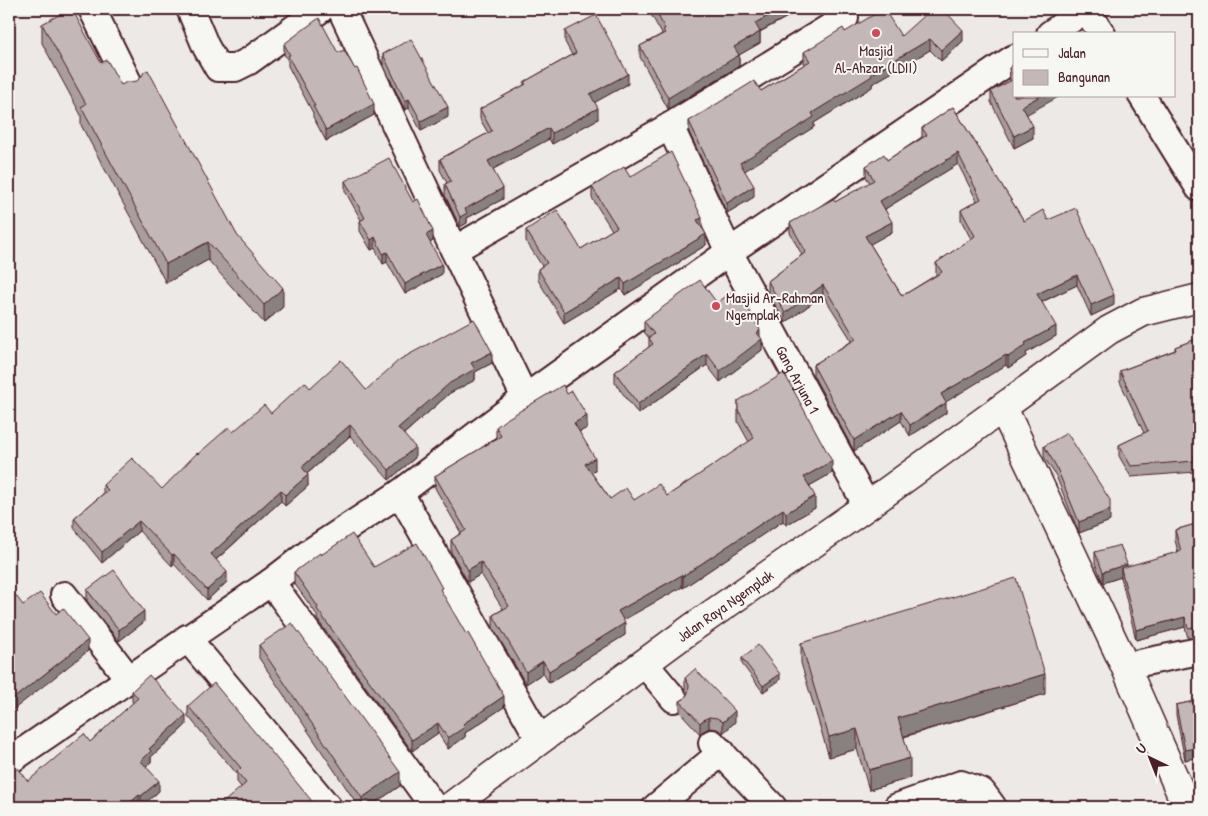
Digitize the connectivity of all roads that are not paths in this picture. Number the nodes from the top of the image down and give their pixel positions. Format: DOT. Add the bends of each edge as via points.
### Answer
graph roads {
  1 [pos="92,9"];
  2 [pos="190,9"];
  3 [pos="321,9"];
  4 [pos="341,9"];
  5 [pos="1086,9"];
  6 [pos="845,18"];
  7 [pos="1053,32"];
  8 [pos="1101,32"];
  9 [pos="1013,59"];
  10 [pos="130,86"];
  11 [pos="1143,98"];
  12 [pos="670,126"];
  13 [pos="1198,184"];
  14 [pos="454,250"];
  15 [pos="729,252"];
  16 [pos="1199,298"];
  17 [pos="525,398"];
  18 [pos="1003,408"];
  19 [pos="400,493"];
  20 [pos="867,506"];
  21 [pos="271,582"];
  22 [pos="64,595"];
  23 [pos="187,638"];
  24 [pos="1199,651"];
  25 [pos="644,664"];
  26 [pos="1125,666"];
  27 [pos="129,679"];
  28 [pos="674,699"];
  29 [pos="540,740"];
  30 [pos="9,762"];
  31 [pos="328,807"];
  32 [pos="434,807"];
  33 [pos="450,807"];
  34 [pos="656,807"];
  35 [pos="773,807"];
  36 [pos="897,807"];
  37 [pos="993,807"];
  38 [pos="1187,807"];
  1 -- 10 [label="street"];
  2 -- 3 [label="street" via="218,68 234,68"];
  4 -- 14 [label="street"];
  5 -- 7 [label="street"];
  5 -- 8 [label="street"];
  6 -- 12 [label="street"];
  9 -- 15 [label="street"];
  11 -- 13 [label="street"];
  12 -- 14 [label="street"];
  12 -- 15 [label="street, Gang Arjuna 1"];
  14 -- 17 [label="street"];
  15 -- 17 [label="street"];
  15 -- 20 [label="street, Gang Arjuna 1"];
  16 -- 18 [label="main road, Jalan Raya Ngemplak" via="1143,312 1109,330"];
  17 -- 19 [label="street"];
  18 -- 20 [label="main road, Jalan Raya Ngemplak"];
  18 -- 26 [label="main road"];
  19 -- 21 [label="street" via="310,552"];
  19 -- 29 [label="street"];
  20 -- 25 [label="main road, Jalan Raya Ngemplak"];
  21 -- 23 [label="street"];
  21 -- 32 [label="street"];
  22 -- 27 [label="street"];
  23 -- 27 [label="street"];
  23 -- 31 [label="street"];
  24 -- 26 [label="street"];
  25 -- 28 [label="street"];
  25 -- 29 [label="main road, Jalan Raya Ngemplak"];
  26 -- 38 [label="main road"];
  27 -- 30 [label="street"];
  29 -- 33 [label="main road, Jalan Raya Ngemplak"];
  34 -- 35 [label="street" via="717,747"];
  36 -- 37 [label="street" via="961,784 982,792"];
}
